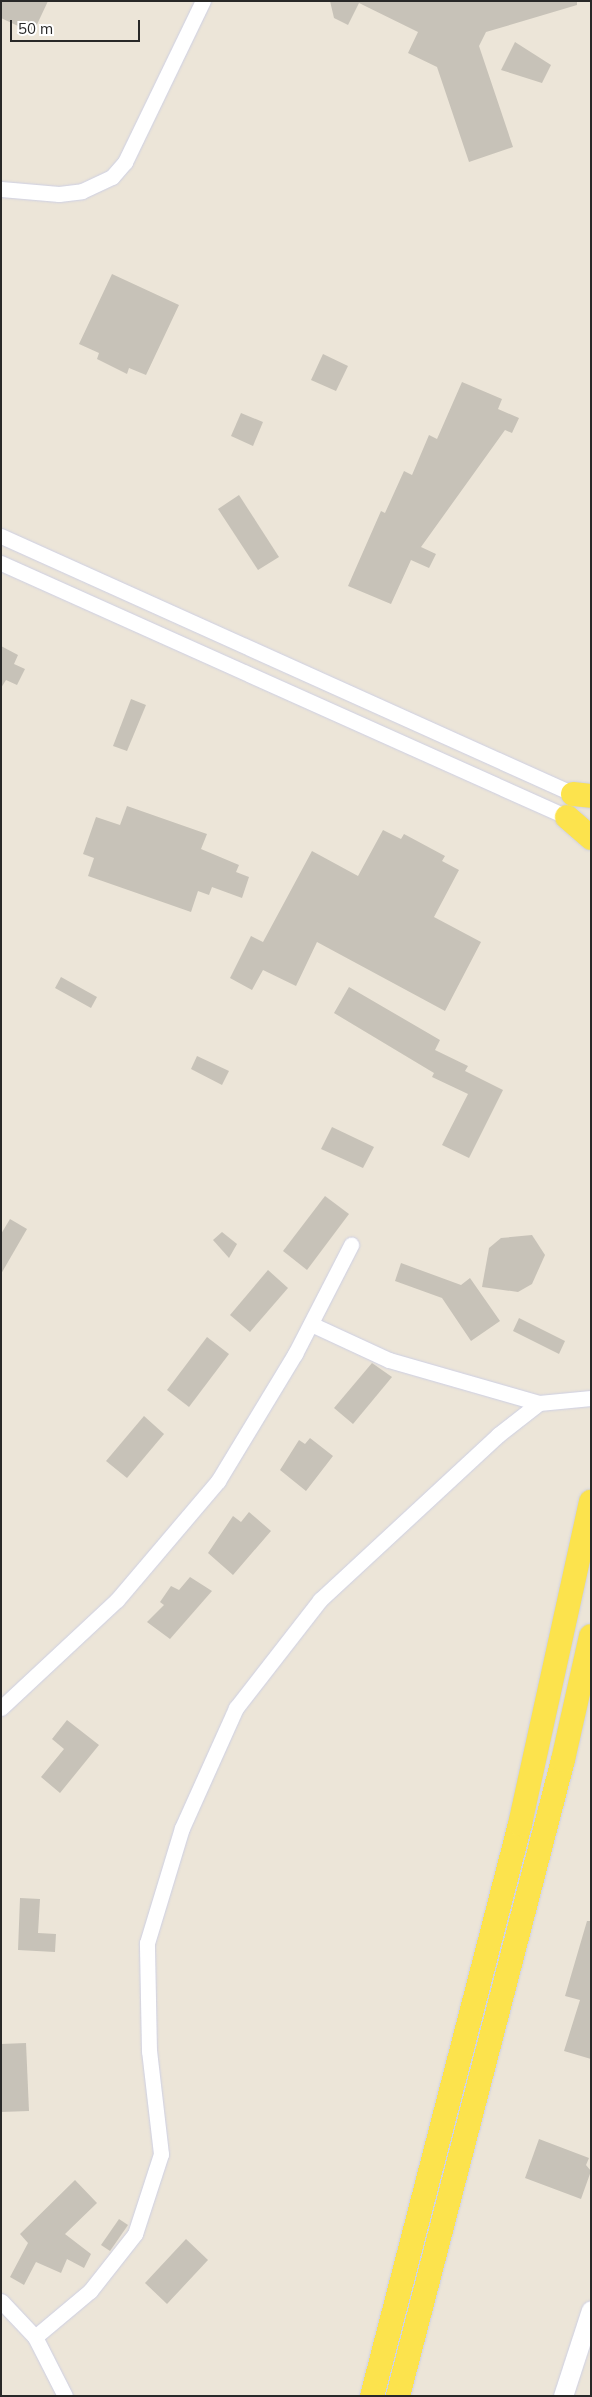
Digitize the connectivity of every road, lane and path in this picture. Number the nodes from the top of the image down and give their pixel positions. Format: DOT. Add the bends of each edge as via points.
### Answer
graph roads {
  1 [pos="203,1"];
  2 [pos="1,190"];
  3 [pos="1,536"];
  4 [pos="1,563"];
  5 [pos="585,797"];
  6 [pos="567,817"];
  7 [pos="591,828"];
  8 [pos="591,838"];
  9 [pos="351,1245"];
  10 [pos="310,1324"];
  11 [pos="591,1398"];
  12 [pos="539,1403"];
  13 [pos="591,1502"];
  14 [pos="591,1636"];
  15 [pos="1,1708"];
  16 [pos="1,2301"];
  17 [pos="591,2310"];
  18 [pos="35,2337"];
  19 [pos="65,2396"];
  20 [pos="372,2396"];
  21 [pos="398,2396"];
  22 [pos="562,2396"];
  1 -- 2 [label="street" via="125,162 112,177 82,191 59,194"];
  3 -- 5 [label="street"];
  4 -- 6 [label="street"];
  6 -- 7 [label="street"];
  6 -- 8 [label="main road"];
  9 -- 10 [label="street"];
  10 -- 12 [label="street" via="389,1360"];
  10 -- 15 [label="street" via="218,1481 117,1600"];
  11 -- 12 [label="street"];
  12 -- 18 [label="street" via="370,1548 320,1600 236,1708 182,1828 147,1944 158,2163 135,2234 90,2291"];
  13 -- 20 [label="main road" via="520,1824"];
  14 -- 21 [label="main road" via="563,1760"];
  16 -- 18 [label="street"];
  17 -- 22 [label="street"];
  18 -- 19 [label="street"];
}
